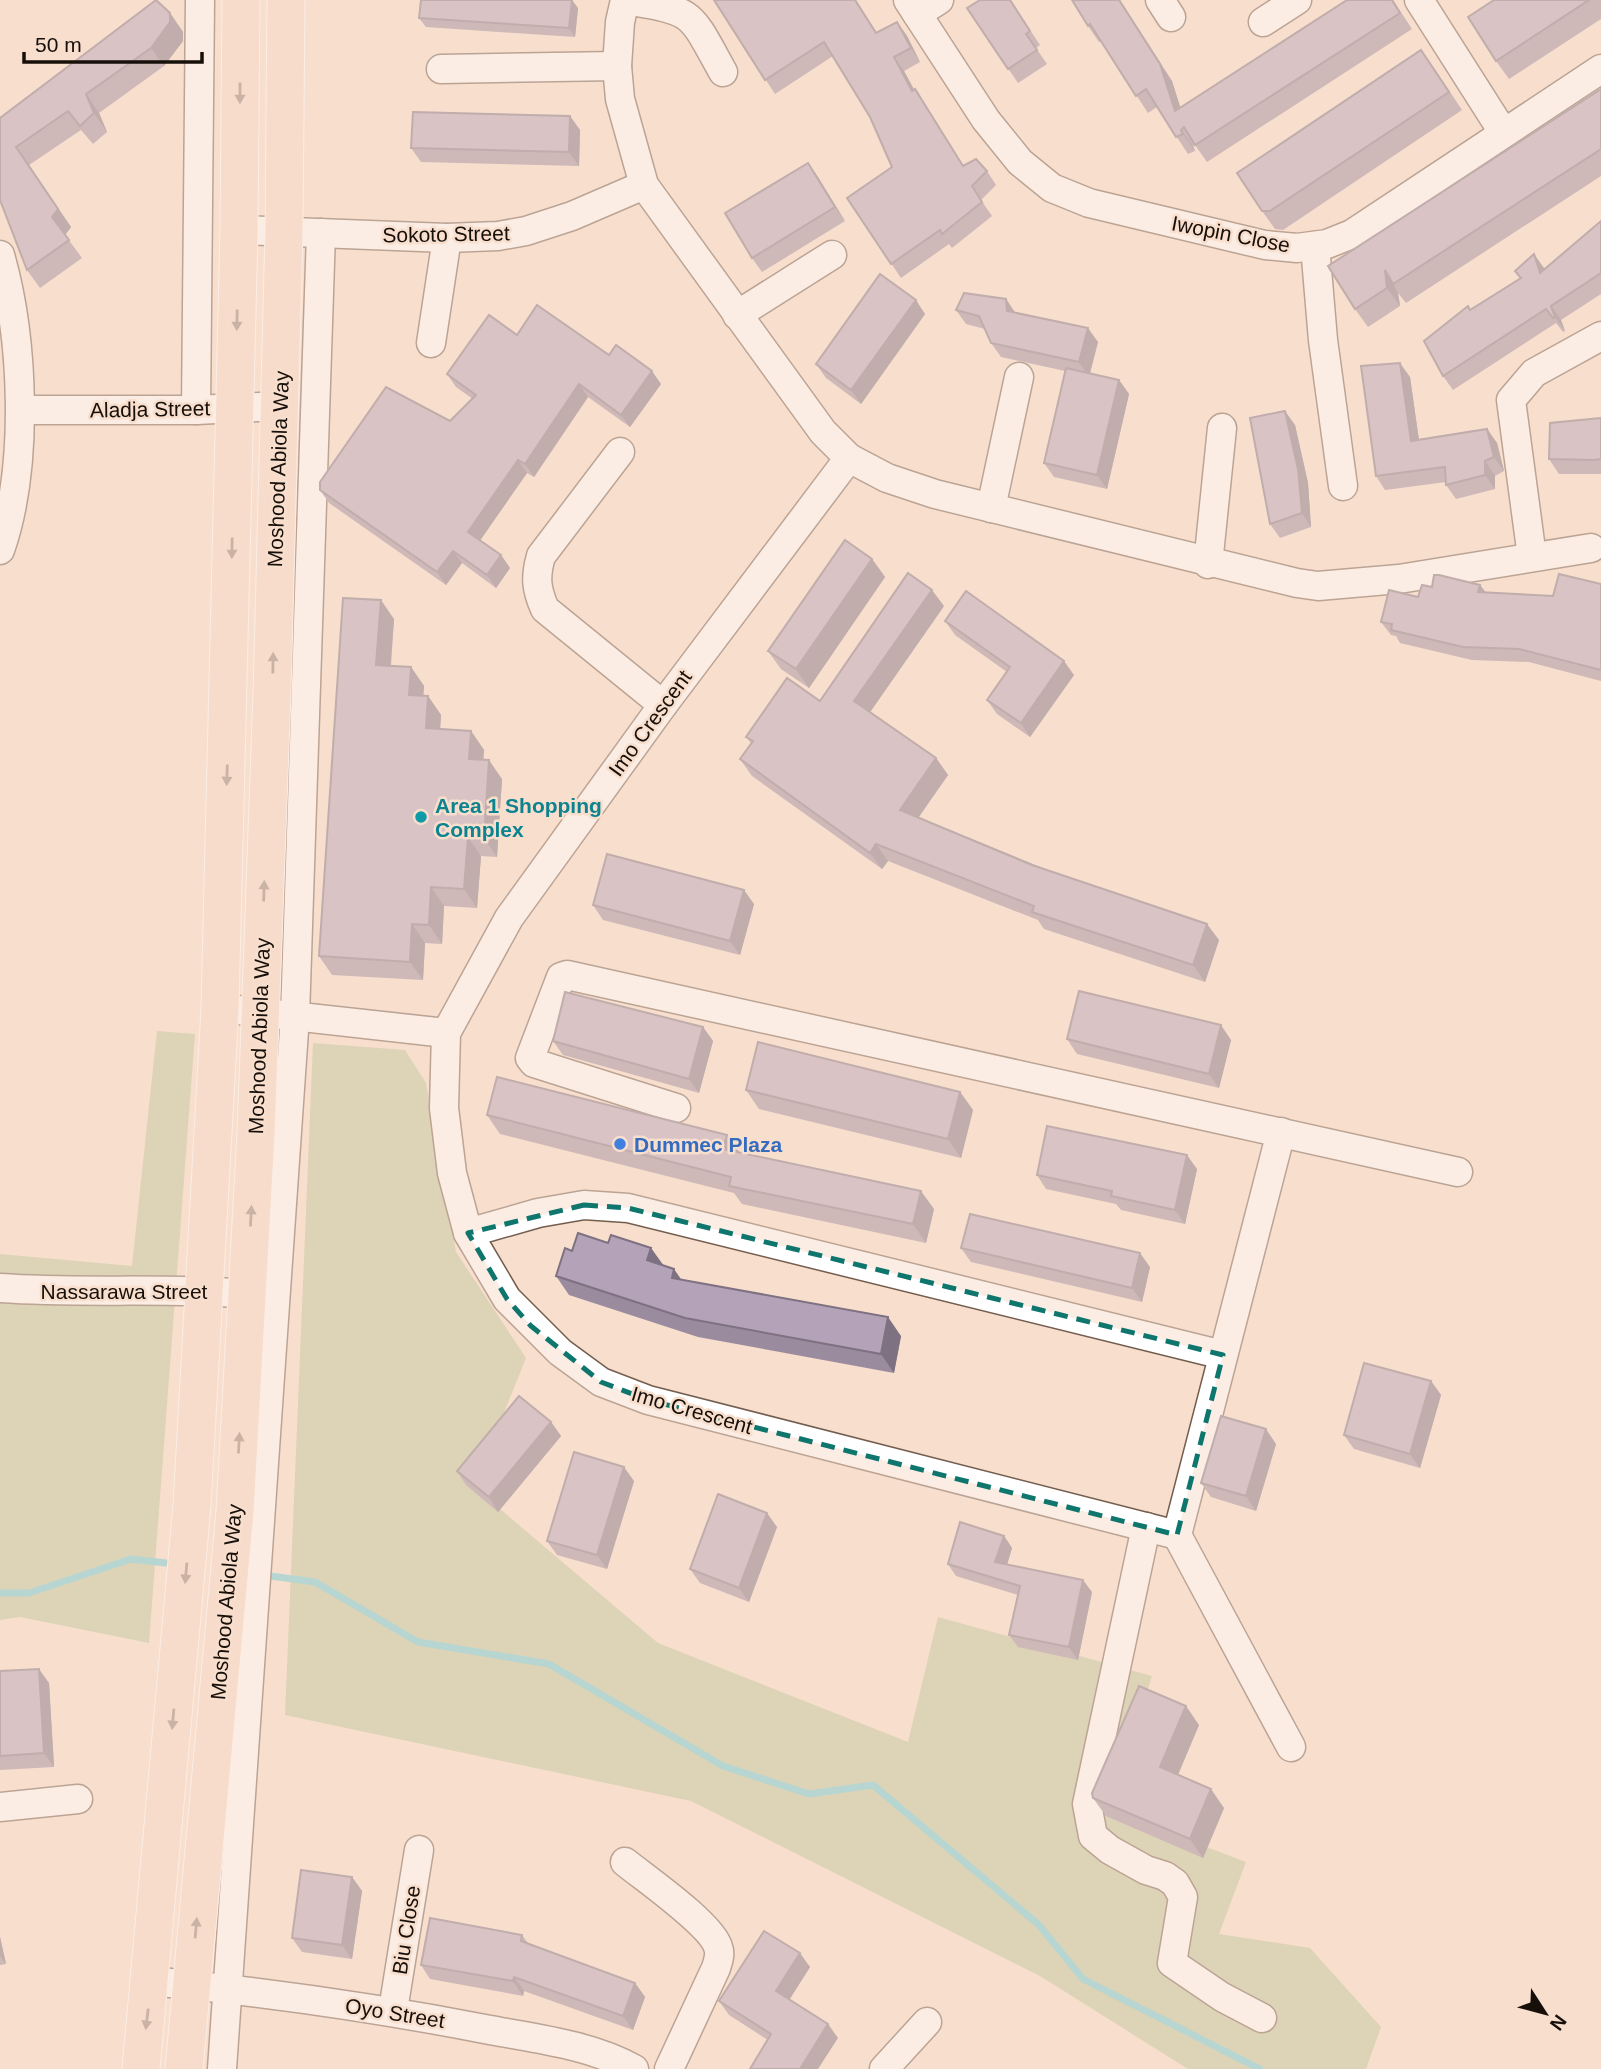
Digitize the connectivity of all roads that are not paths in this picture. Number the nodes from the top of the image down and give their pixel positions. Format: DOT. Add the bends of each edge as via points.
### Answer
graph roads {
  1 [pos="200,0"];
  2 [pos="241,0"];
  3 [pos="286,0"];
  4 [pos="626,0"];
  5 [pos="1297,0"];
  6 [pos="1419,0"];
  7 [pos="921,5"];
  8 [pos="1263,22"];
  9 [pos="617,66"];
  10 [pos="441,69"];
  11 [pos="1601,69"];
  12 [pos="723,72"];
  13 [pos="1503,132"];
  14 [pos="644,185"];
  15 [pos="239,230"];
  16 [pos="284,231"];
  17 [pos="321,233"];
  18 [pos="447,238"];
  19 [pos="1315,246"];
  20 [pos="0,255"];
  21 [pos="832,255"];
  22 [pos="737,315"];
  23 [pos="1601,336"];
  24 [pos="431,343"];
  25 [pos="8,362"];
  26 [pos="1019,377"];
  27 [pos="235,406"];
  28 [pos="279,406"];
  29 [pos="20,410"];
  30 [pos="196,410"];
  31 [pos="1222,428"];
  32 [pos="620,452"];
  33 [pos="849,458"];
  34 [pos="1343,486"];
  35 [pos="991,508"];
  36 [pos="1591,548"];
  37 [pos="0,550"];
  38 [pos="1532,557"];
  39 [pos="1208,564"];
  40 [pos="663,705"];
  41 [pos="220,1008"];
  42 [pos="259,1012"];
  43 [pos="295,1016"];
  44 [pos="446,1034"];
  45 [pos="676,1108"];
  46 [pos="1281,1132"];
  47 [pos="1458,1172"];
  48 [pos="468,1233"];
  49 [pos="0,1288"];
  50 [pos="206,1291"];
  51 [pos="247,1294"];
  52 [pos="1223,1355"];
  53 [pos="1146,1527"];
  54 [pos="1177,1535"];
  55 [pos="1291,1747"];
  56 [pos="78,1799"];
  57 [pos="0,1808"];
  58 [pos="419,1850"];
  59 [pos="625,1862"];
  60 [pos="151,1981"];
  61 [pos="191,1985"];
  62 [pos="229,1990"];
  63 [pos="393,2010"];
  64 [pos="1262,2018"];
  65 [pos="927,2022"];
  66 [pos="141,2069"];
  67 [pos="184,2069"];
  68 [pos="222,2069"];
  69 [pos="634,2069"];
  70 [pos="669,2069"];
  71 [pos="884,2069"];
  1 -- 30 [label="street"];
  2 -- 15 [label="main road, Moshood Abiola Way, one-way"];
  3 -- 16 [label="main road, Moshood Abiola Way"];
  4 -- 9 [label="street"];
  4 -- 12 [label="street" via="675,8 690,16"];
  5 -- 8 [label="street"];
  6 -- 13 [label="street"];
  7 -- 19 [label="street, Iwopin Close" via="986,120 1020,162 1052,188 1089,202 1265,245"];
  9 -- 10 [label="street"];
  9 -- 14 [label="street" via="620,99"];
  11 -- 13 [label="street, Iwopin Close"];
  13 -- 19 [label="street, Iwopin Close" via="1352,234"];
  14 -- 18 [label="street, Sokoto Street" via="526,231"];
  14 -- 22 [label="street"];
  15 -- 16 [label="street, Sokoto Street"];
  15 -- 27 [label="main road, Moshood Abiola Way, one-way"];
  16 -- 17 [label="street, Sokoto Street"];
  16 -- 28 [label="main road, Moshood Abiola Way"];
  17 -- 18 [label="street, Sokoto Street"];
  17 -- 43 [label="street"];
  18 -- 24 [label="street"];
  19 -- 34 [label="street"];
  20 -- 25 [label="street" via="8,283"];
  21 -- 22 [label="street"];
  22 -- 33 [label="street" via="799,403"];
  23 -- 38 [label="street" via="1534,373 1511,400"];
  25 -- 29 [label="street"];
  26 -- 35 [label="street"];
  27 -- 28 [label="street, Aladja Street"];
  27 -- 30 [label="street, Aladja Street"];
  27 -- 41 [label="main road, Moshood Abiola Way, one-way"];
  42 -- 28 [label="main road, Moshood Abiola Way, one-way"];
  29 -- 30 [label="street, Aladja Street"];
  29 -- 37 [label="street" via="12,501"];
  31 -- 39 [label="street"];
  32 -- 40 [label="street" via="541,556 538,593 545,609"];
  33 -- 35 [label="street" via="899,482"];
  33 -- 40 [label="street, Imo Crescent"];
  35 -- 39 [label="street"];
  36 -- 38 [label="street"];
  38 -- 39 [label="street" via="1399,579 1318,586"];
  40 -- 44 [label="street, Imo Crescent" via="509,918"];
  41 -- 42 [label="street"];
  41 -- 50 [label="main road, Moshood Abiola Way"];
  42 -- 43 [label="street"];
  51 -- 42 [label="main road, Moshood Abiola Way, one-way"];
  43 -- 44 [label="street"];
  43 -- 62 [label="street"];
  44 -- 48 [label="street, Imo Crescent" via="444,1108"];
  45 -- 46 [label="street" via="534,1063 530,1058 561,977"];
  46 -- 47 [label="street"];
  46 -- 52 [label="street"];
  48 -- 52 [label="street" via="584,1205 628,1208"];
  48 -- 53 [label="street, Imo Crescent" via="507,1298 531,1326 601,1382 648,1400"];
  49 -- 50 [label="street, Nassarawa Street" via="59,1293"];
  50 -- 51 [label="street, Nassarawa Street"];
  50 -- 60 [label="main road, Moshood Abiola Way, one-way"];
  61 -- 51 [label="main road, Moshood Abiola Way, one-way" via="235,1511"];
  52 -- 54 [label="street"];
  53 -- 54 [label="street, Imo Crescent"];
  53 -- 64 [label="street" via="1087,1804 1093,1836 1110,1850 1175,1883 1183,1897 1172,1963"];
  54 -- 55 [label="street"];
  56 -- 57 [label="street"];
  58 -- 63 [label="street, Biu Close"];
  59 -- 70 [label="street" via="677,1903 718,1945 716,1968"];
  60 -- 61 [label="street, Oyo Street"];
  60 -- 66 [label="main road, Moshood Abiola Way, one-way"];
  61 -- 62 [label="street, Oyo Street"];
  61 -- 67 [label="main road, Moshood Abiola Way"];
  62 -- 63 [label="street, Oyo Street"];
  62 -- 68 [label="street"];
  63 -- 69 [label="street, Oyo Street" via="565,2044"];
  65 -- 71 [label="street"];
}
